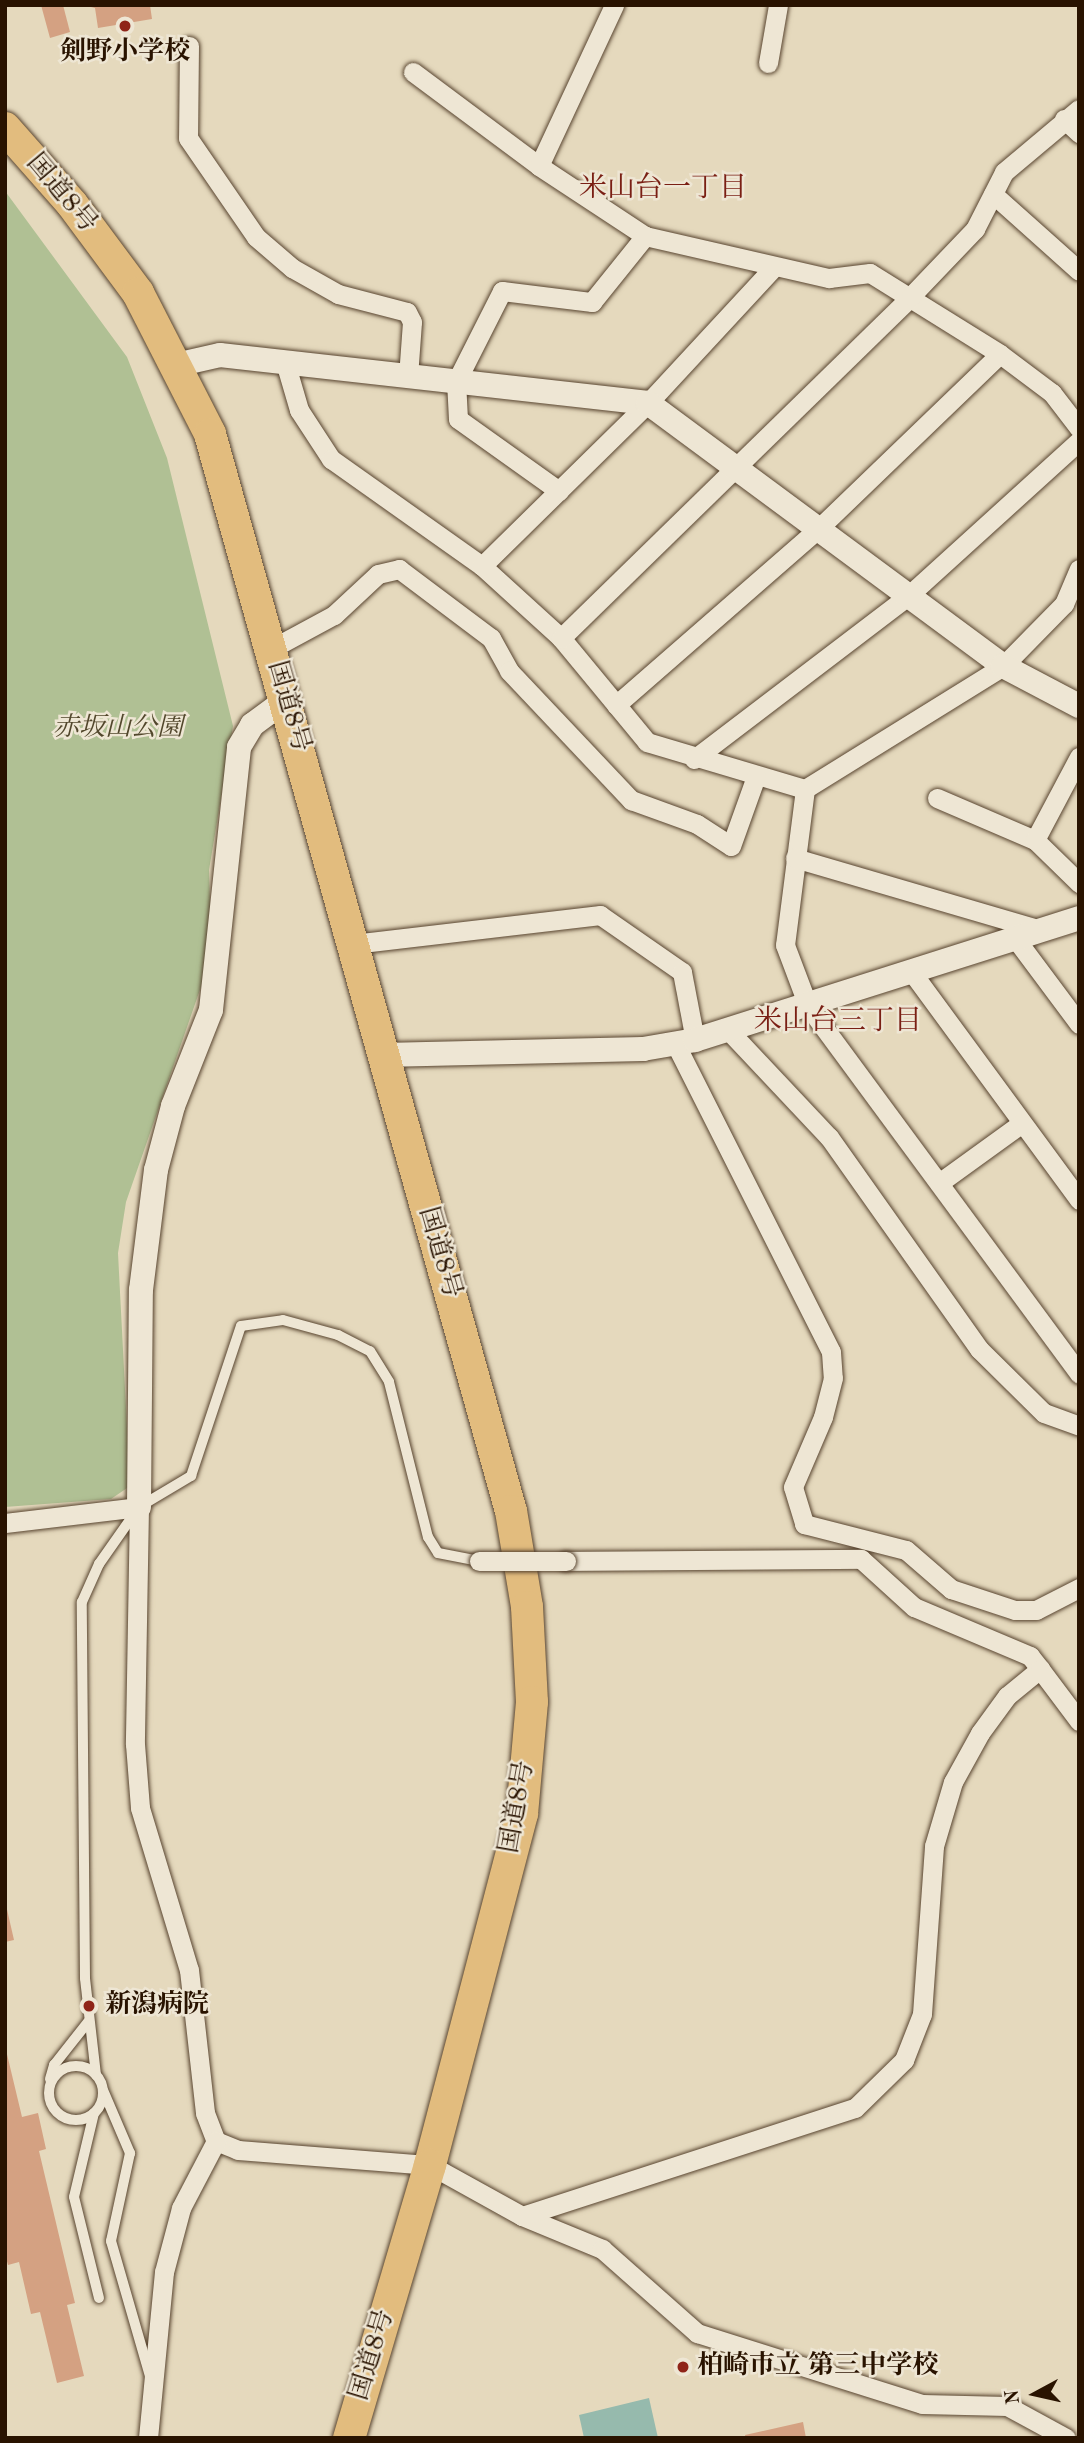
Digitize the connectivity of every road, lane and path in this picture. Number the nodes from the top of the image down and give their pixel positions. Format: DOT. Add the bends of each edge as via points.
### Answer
graph roads {
  1 [pos="614,5"];
  2 [pos="778,5"];
  3 [pos="189,46"];
  4 [pos="768,63"];
  5 [pos="414,72"];
  6 [pos="1071,114"];
  7 [pos="5,128"];
  8 [pos="1079,133"];
  9 [pos="539,166"];
  10 [pos="993,194"];
  11 [pos="645,236"];
  12 [pos="774,267"];
  13 [pos="1079,271"];
  14 [pos="911,296"];
  15 [pos="1000,354"];
  16 [pos="285,362"];
  17 [pos="176,365"];
  18 [pos="408,376"];
  19 [pos="456,382"];
  20 [pos="648,402"];
  21 [pos="1079,428"];
  22 [pos="1079,441"];
  23 [pos="734,464"];
  24 [pos="559,491"];
  25 [pos="818,529"];
  26 [pos="482,566"];
  27 [pos="1079,569"];
  28 [pos="908,596"];
  29 [pos="561,638"];
  30 [pos="271,649"];
  31 [pos="1003,666"];
  32 [pos="287,699"];
  33 [pos="616,705"];
  34 [pos="1079,706"];
  35 [pos="1079,757"];
  36 [pos="694,759"];
  37 [pos="756,776"];
  38 [pos="805,789"];
  39 [pos="937,798"];
  40 [pos="1035,840"];
  41 [pos="794,858"];
  42 [pos="1079,883"];
  43 [pos="1079,918"];
  44 [pos="1041,930"];
  45 [pos="1015,938"];
  46 [pos="353,944"];
  47 [pos="911,971"];
  48 [pos="808,1006"];
  49 [pos="1079,1024"];
  50 [pos="728,1030"];
  51 [pos="685,1042"];
  52 [pos="383,1055"];
  53 [pos="1022,1123"];
  54 [pos="939,1183"];
  55 [pos="1079,1200"];
  56 [pos="1079,1374"];
  57 [pos="1079,1426"];
  58 [pos="139,1507"];
  59 [pos="5,1523"];
  60 [pos="479,1561"];
  61 [pos="1079,1588"];
  62 [pos="1040,1670"];
  63 [pos="1079,1721"];
  64 [pos="88,2022"];
  65 [pos="96,2075"];
  66 [pos="50,2087"];
  67 [pos="103,2090"];
  68 [pos="94,2113"];
  69 [pos="70,2119"];
  70 [pos="87,2137"];
  71 [pos="216,2141"];
  72 [pos="430,2165"];
  73 [pos="522,2216"];
  74 [pos="99,2298"];
  75 [pos="154,2385"];
  76 [pos="148,2438"];
  77 [pos="349,2438"];
  78 [pos="1066,2438"];
  1 -- 9 [label="street"];
  2 -- 4 [label="street"];
  3 -- 18 [label="street" via="188,138 256,237 292,268 338,294 407,312 412,322"];
  5 -- 9 [label="street"];
  6 -- 8 [label="street"];
  6 -- 10 [label="street" via="1004,172"];
  7 -- 17 [label="highway, 国道8号" via="72,204 138,293"];
  9 -- 11 [label="street"];
  10 -- 13 [label="street"];
  10 -- 14 [label="street" via="975,229"];
  11 -- 12 [label="street"];
  11 -- 19 [label="street" via="592,302 502,290"];
  12 -- 14 [label="street" via="829,278 870,273"];
  12 -- 20 [label="street"];
  14 -- 15 [label="street"];
  14 -- 23 [label="street"];
  15 -- 21 [label="street" via="1052,393"];
  15 -- 25 [label="street"];
  16 -- 17 [label="street" via="220,355"];
  16 -- 18 [label="street"];
  16 -- 26 [label="street" via="299,410 331,459"];
  17 -- 30 [label="highway, 国道8号" via="210,434"];
  18 -- 19 [label="street"];
  19 -- 20 [label="street"];
  19 -- 24 [label="street" via="458,419"];
  20 -- 23 [label="street"];
  20 -- 24 [label="street"];
  22 -- 28 [label="street"];
  23 -- 25 [label="street"];
  23 -- 29 [label="street"];
  24 -- 26 [label="street"];
  25 -- 28 [label="street"];
  25 -- 33 [label="street"];
  26 -- 29 [label="street"];
  27 -- 31 [label="street" via="1064,604"];
  28 -- 31 [label="street"];
  28 -- 36 [label="street"];
  29 -- 33 [label="street"];
  30 -- 32 [label="highway, 国道8号"];
  30 -- 37 [label="street" via="334,615 378,574 399,569 491,638 509,671 631,800 697,824 732,846"];
  31 -- 34 [label="street"];
  31 -- 38 [label="street"];
  32 -- 46 [label="highway, 国道8号"];
  32 -- 58 [label="street" via="252,725 239,747 211,1010 173,1106 147,1216"];
  33 -- 36 [label="street" via="647,742"];
  35 -- 40 [label="street"];
  36 -- 37 [label="street"];
  37 -- 38 [label="street"];
  38 -- 41 [label="street"];
  39 -- 40 [label="street"];
  40 -- 42 [label="street"];
  41 -- 44 [label="street"];
  41 -- 48 [label="street" via="785,945"];
  43 -- 44 [label="street"];
  44 -- 45 [label="street"];
  45 -- 47 [label="street"];
  45 -- 49 [label="street"];
  46 -- 51 [label="street" via="600,915 682,972"];
  46 -- 52 [label="highway, 国道8号"];
  47 -- 48 [label="street"];
  47 -- 53 [label="street"];
  48 -- 50 [label="street"];
  48 -- 54 [label="street"];
  50 -- 51 [label="street"];
  50 -- 57 [label="street" via="829,1137 979,1349 1044,1413"];
  51 -- 52 [label="street"];
  51 -- 61 [label="street" via="831,1352 833,1378 823,1417 793,1488 804,1524 906,1550 951,1590 1015,1610 1036,1610"];
  52 -- 72 [label="highway, 国道8号" via="512,1511 527,1608 532,1702 522,1814"];
  53 -- 54 [label="street"];
  53 -- 55 [label="street"];
  54 -- 56 [label="street"];
  58 -- 59 [label="street"];
  58 -- 60 [label="lane" via="191,1476 242,1326 284,1320 338,1335 370,1351 389,1382 428,1537 438,1553"];
  58 -- 64 [label="lane" via="99,1564 82,1602"];
  58 -- 71 [label="street" via="135,1744 140,1808 188,1970 205,2113"];
  60 -- 62 [label="street, bridge" via="861,1559 914,1607 1030,1656"];
  62 -- 63 [label="street"];
  62 -- 73 [label="street" via="1007,1696 953,1782 934,1846 922,2014 904,2060 856,2108"];
  64 -- 65 [label="lane"];
  64 -- 66 [label="lane" via="54,2064"];
  65 -- 66 [label="lane" via="82,2066 65,2068"];
  65 -- 67 [label="lane"];
  66 -- 69 [label="lane" via="56,2111"];
  67 -- 68 [label="lane"];
  67 -- 75 [label="lane" via="130,2153 111,2241 142,2365"];
  68 -- 69 [label="lane"];
  68 -- 70 [label="lane"];
  69 -- 70 [label="lane"];
  70 -- 74 [label="lane" via="74,2197"];
  71 -- 72 [label="street" via="238,2150"];
  71 -- 75 [label="street" via="181,2208 164,2272"];
  72 -- 73 [label="street"];
  72 -- 77 [label="highway, 国道8号"];
  73 -- 78 [label="street" via="602,2249 697,2333 922,2404 1007,2406"];
  75 -- 76 [label="street"];
}
